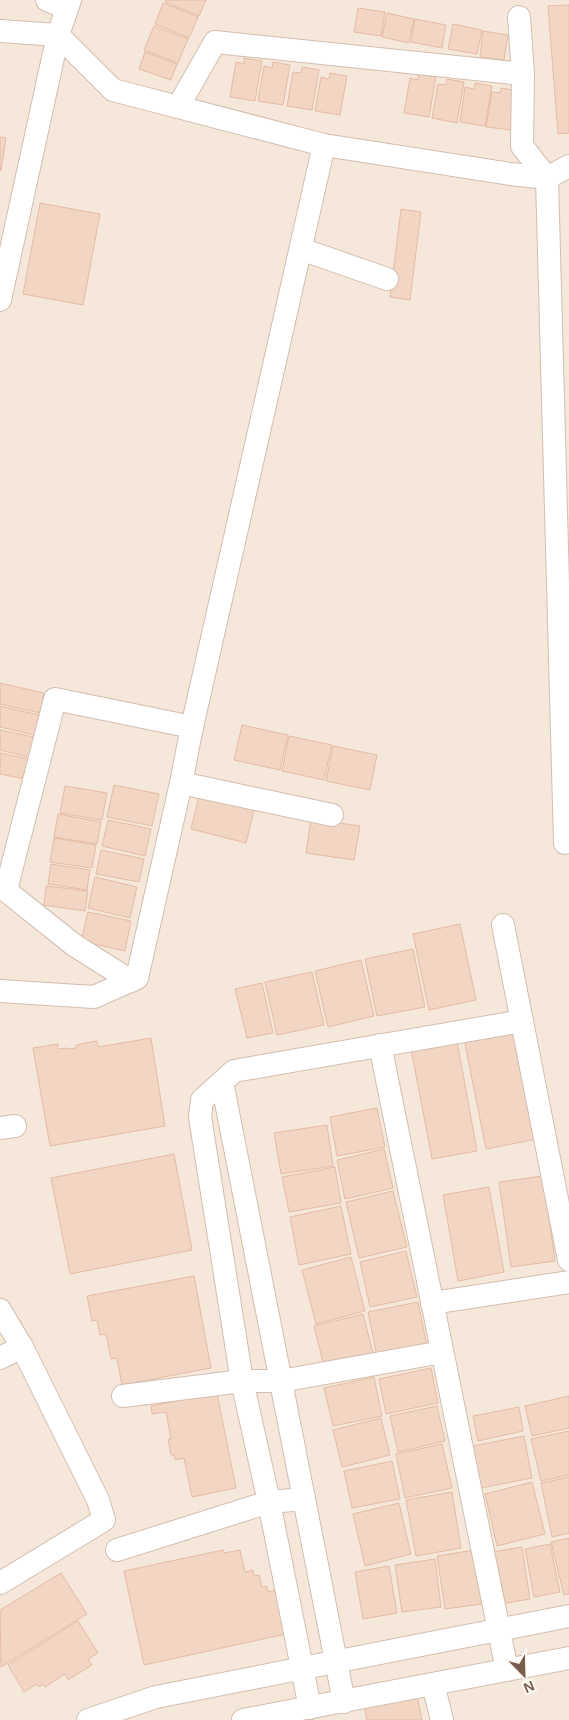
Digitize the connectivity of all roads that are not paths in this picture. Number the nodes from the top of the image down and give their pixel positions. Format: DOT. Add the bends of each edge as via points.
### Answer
graph roads {
  1 [pos="62,3"];
  2 [pos="519,17"];
  3 [pos="0,31"];
  4 [pos="58,35"];
  5 [pos="523,74"];
  6 [pos="178,107"];
  7 [pos="324,145"];
  8 [pos="569,166"];
  9 [pos="547,178"];
  10 [pos="301,249"];
  11 [pos="3,270"];
  12 [pos="387,279"];
  13 [pos="0,300"];
  14 [pos="192,727"];
  15 [pos="181,783"];
  16 [pos="332,816"];
  17 [pos="565,843"];
  18 [pos="3,888"];
  19 [pos="503,925"];
  20 [pos="131,981"];
  21 [pos="0,991"];
  22 [pos="522,1021"];
  23 [pos="380,1045"];
  24 [pos="222,1082"];
  25 [pos="257,1259"];
  26 [pos="569,1260"];
  27 [pos="224,1267"];
  28 [pos="569,1282"];
  29 [pos="432,1303"];
  30 [pos="0,1310"];
  31 [pos="22,1347"];
  32 [pos="442,1352"];
  33 [pos="0,1358"];
  34 [pos="242,1381"];
  35 [pos="281,1381"];
  36 [pos="123,1396"];
  37 [pos="304,1499"];
  38 [pos="269,1502"];
  39 [pos="117,1550"];
  40 [pos="0,1583"];
  41 [pos="569,1616"];
  42 [pos="499,1630"];
  43 [pos="569,1658"];
  44 [pos="336,1662"];
  45 [pos="302,1668"];
  46 [pos="507,1670"];
  47 [pos="433,1684"];
  48 [pos="344,1702"];
  49 [pos="310,1708"];
  50 [pos="88,1720"];
  51 [pos="243,1720"];
  52 [pos="442,1720"];
  1 -- 4 [label="street"];
  2 -- 5 [label="street"];
  3 -- 4 [label="street"];
  4 -- 6 [label="street" via="113,90"];
  4 -- 11 [label="street"];
  5 -- 6 [label="street" via="215,42"];
  5 -- 9 [label="street" via="522,146"];
  6 -- 7 [label="street"];
  7 -- 9 [label="street"];
  7 -- 10 [label="street"];
  8 -- 9 [label="street"];
  9 -- 17 [label="street"];
  10 -- 12 [label="street"];
  10 -- 14 [label="street"];
  11 -- 13 [label="street"];
  14 -- 15 [label="street"];
  14 -- 18 [label="street" via="55,699"];
  15 -- 16 [label="street"];
  15 -- 20 [label="street" via="137,978"];
  18 -- 20 [label="street" via="74,945"];
  19 -- 22 [label="street"];
  20 -- 21 [label="street" via="94,997"];
  22 -- 23 [label="street"];
  22 -- 26 [label="street"];
  23 -- 24 [label="street" via="234,1071"];
  23 -- 29 [label="street"];
  24 -- 25 [label="street"];
  24 -- 27 [label="street" via="202,1100 200,1117"];
  25 -- 27 [label="street"];
  25 -- 35 [label="street"];
  27 -- 34 [label="street"];
  28 -- 29 [label="street"];
  29 -- 32 [label="street"];
  30 -- 31 [label="street"];
  31 -- 33 [label="street"];
  31 -- 40 [label="street" via="98,1500 104,1520"];
  32 -- 35 [label="street"];
  32 -- 42 [label="street"];
  34 -- 35 [label="street"];
  34 -- 36 [label="street"];
  34 -- 38 [label="street"];
  35 -- 37 [label="street"];
  37 -- 38 [label="street"];
  37 -- 44 [label="street"];
  38 -- 39 [label="street"];
  38 -- 45 [label="street"];
  41 -- 42 [label="street"];
  42 -- 44 [label="street"];
  42 -- 46 [label="street"];
  43 -- 46 [label="street"];
  44 -- 45 [label="street"];
  44 -- 48 [label="street"];
  45 -- 49 [label="street"];
  45 -- 50 [label="street" via="156,1697"];
  46 -- 47 [label="street"];
  47 -- 48 [label="street"];
  47 -- 52 [label="street"];
  48 -- 49 [label="street"];
  49 -- 51 [label="street"];
}
